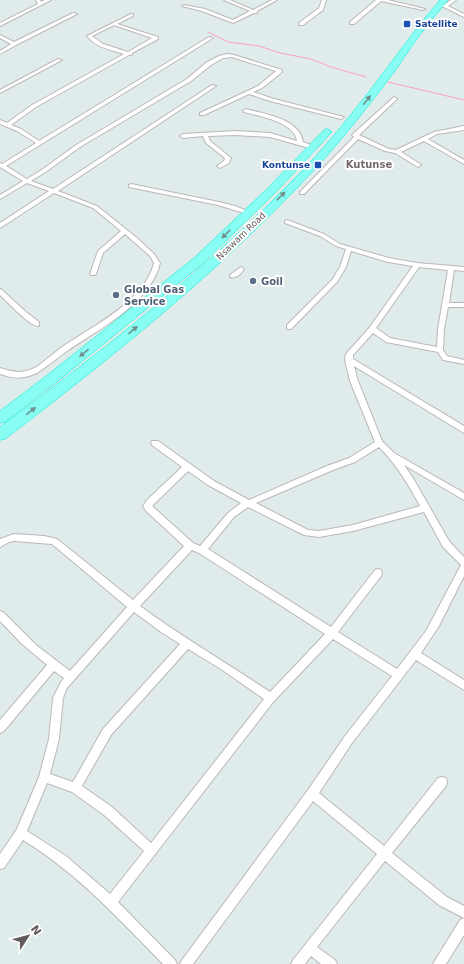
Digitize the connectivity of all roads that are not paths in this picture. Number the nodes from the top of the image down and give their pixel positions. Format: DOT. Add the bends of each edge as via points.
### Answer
graph roads {
  1 [pos="49,0"];
  2 [pos="226,0"];
  3 [pos="275,0"];
  4 [pos="324,0"];
  5 [pos="381,0"];
  6 [pos="454,0"];
  7 [pos="39,2"];
  8 [pos="440,3"];
  9 [pos="184,6"];
  10 [pos="423,9"];
  11 [pos="256,12"];
  12 [pos="75,14"];
  13 [pos="131,15"];
  14 [pos="464,16"];
  15 [pos="415,20"];
  16 [pos="352,22"];
  17 [pos="114,24"];
  18 [pos="301,24"];
  19 [pos="0,25"];
  20 [pos="404,35"];
  21 [pos="0,36"];
  22 [pos="211,38"];
  23 [pos="14,44"];
  24 [pos="0,53"];
  25 [pos="130,54"];
  26 [pos="60,60"];
  27 [pos="214,86"];
  28 [pos="0,92"];
  29 [pos="249,92"];
  30 [pos="394,99"];
  31 [pos="246,111"];
  32 [pos="202,114"];
  33 [pos="342,115"];
  34 [pos="354,117"];
  35 [pos="0,122"];
  36 [pos="7,125"];
  37 [pos="464,128"];
  38 [pos="205,135"];
  39 [pos="183,136"];
  40 [pos="358,136"];
  41 [pos="424,138"];
  42 [pos="39,143"];
  43 [pos="300,143"];
  44 [pos="313,147"];
  45 [pos="397,152"];
  46 [pos="464,162"];
  47 [pos="1,165"];
  48 [pos="418,165"];
  49 [pos="220,166"];
  50 [pos="27,181"];
  51 [pos="131,186"];
  52 [pos="53,192"];
  53 [pos="302,193"];
  54 [pos="0,197"];
  55 [pos="247,212"];
  56 [pos="287,222"];
  57 [pos="0,226"];
  58 [pos="125,231"];
  59 [pos="349,248"];
  60 [pos="417,265"];
  61 [pos="241,268"];
  62 [pos="451,269"];
  63 [pos="464,269"];
  64 [pos="93,274"];
  65 [pos="232,276"];
  66 [pos="0,291"];
  67 [pos="140,293"];
  68 [pos="152,299"];
  69 [pos="446,305"];
  70 [pos="464,306"];
  71 [pos="37,324"];
  72 [pos="289,327"];
  73 [pos="372,330"];
  74 [pos="440,350"];
  75 [pos="349,360"];
  76 [pos="464,362"];
  77 [pos="0,371"];
  78 [pos="0,418"];
  79 [pos="464,430"];
  80 [pos="0,434"];
  81 [pos="155,443"];
  82 [pos="379,443"];
  83 [pos="390,453"];
  84 [pos="188,466"];
  85 [pos="464,498"];
  86 [pos="248,503"];
  87 [pos="425,508"];
  88 [pos="2,539"];
  89 [pos="190,546"];
  90 [pos="202,550"];
  91 [pos="464,563"];
  92 [pos="464,567"];
  93 [pos="378,573"];
  94 [pos="133,606"];
  95 [pos="0,615"];
  96 [pos="333,632"];
  97 [pos="186,644"];
  98 [pos="415,654"];
  99 [pos="53,665"];
  100 [pos="398,674"];
  101 [pos="70,676"];
  102 [pos="464,685"];
  103 [pos="271,698"];
  104 [pos="0,728"];
  105 [pos="44,777"];
  106 [pos="442,782"];
  107 [pos="75,788"];
  108 [pos="312,794"];
  109 [pos="21,833"];
  110 [pos="151,850"];
  111 [pos="384,853"];
  112 [pos="0,864"];
  113 [pos="111,902"];
  114 [pos="464,912"];
  115 [pos="464,924"];
  116 [pos="310,949"];
  117 [pos="171,964"];
  118 [pos="186,964"];
  119 [pos="297,964"];
  120 [pos="331,964"];
  121 [pos="439,964"];
  1 -- 7 [label="street"];
  2 -- 11 [label="street"];
  3 -- 11 [label="street"];
  4 -- 18 [label="street" via="321,9"];
  5 -- 10 [label="street"];
  5 -- 16 [label="street"];
  6 -- 8 [label="street"];
  7 -- 19 [label="street"];
  8 -- 10 [label="highway"];
  8 -- 14 [label="street"];
  34 -- 8 [label="highway, Nsawam Road, one-way"];
  9 -- 11 [label="street" via="203,10 233,22"];
  10 -- 15 [label="highway"];
  12 -- 23 [label="street"];
  13 -- 17 [label="street"];
  17 -- 25 [label="street" via="89,36 90,39"];
  17 -- 25 [label="street" via="156,38"];
  20 -- 33 [label="highway, Nsawam Road" via="377,75"];
  21 -- 23 [label="street"];
  22 -- 42 [label="street"];
  23 -- 24 [label="street"];
  25 -- 36 [label="street" via="34,106"];
  26 -- 28 [label="street"];
  27 -- 52 [label="street"];
  29 -- 32 [label="street"];
  29 -- 33 [label="street" via="272,100"];
  29 -- 50 [label="street" via="266,83 280,71 224,55 205,66 189,80 78,146"];
  30 -- 40 [label="street" via="355,135"];
  31 -- 43 [label="street" via="290,126"];
  33 -- 34 [label="highway"];
  33 -- 44 [label="highway, Nsawam Road"];
  80 -- 34 [label="highway, Nsawam Road, one-way" via="84,371 221,256 308,170"];
  35 -- 36 [label="street"];
  36 -- 42 [label="street"];
  37 -- 41 [label="street" via="442,131"];
  38 -- 39 [label="street"];
  38 -- 43 [label="street" via="266,134"];
  38 -- 49 [label="street" via="208,142 228,158 227,162"];
  40 -- 45 [label="street"];
  40 -- 53 [label="street"];
  41 -- 45 [label="street"];
  41 -- 46 [label="street"];
  42 -- 47 [label="street"];
  43 -- 44 [label="street"];
  44 -- 55 [label="highway, Nsawam Road"];
  45 -- 48 [label="street"];
  47 -- 50 [label="street"];
  50 -- 52 [label="street"];
  50 -- 54 [label="street"];
  51 -- 55 [label="street"];
  52 -- 57 [label="street"];
  52 -- 58 [label="street" via="95,207"];
  55 -- 68 [label="highway, Nsawam Road, one-way" via="198,261"];
  56 -- 59 [label="street"];
  58 -- 64 [label="street" via="100,252"];
  58 -- 67 [label="street" via="152,255 157,263 156,269"];
  59 -- 60 [label="street" via="388,260"];
  59 -- 72 [label="street" via="335,282"];
  60 -- 62 [label="street"];
  60 -- 73 [label="street"];
  61 -- 65 [label="street"];
  62 -- 63 [label="street"];
  62 -- 69 [label="street"];
  66 -- 71 [label="street"];
  67 -- 68 [label="street"];
  67 -- 77 [label="street" via="89,333 33,371 15,376"];
  68 -- 78 [label="highway, Nsawam Road, one-way"];
  69 -- 70 [label="street"];
  69 -- 74 [label="street"];
  73 -- 74 [label="street" via="388,340"];
  73 -- 75 [label="street" via="350,354"];
  74 -- 76 [label="street" via="445,358"];
  75 -- 79 [label="street"];
  75 -- 82 [label="street" via="354,381"];
  81 -- 84 [label="street"];
  82 -- 83 [label="street"];
  82 -- 86 [label="street" via="352,460"];
  83 -- 85 [label="street"];
  83 -- 87 [label="street" via="410,480"];
  84 -- 86 [label="street"];
  84 -- 89 [label="street" via="147,506"];
  86 -- 87 [label="street" via="307,533 319,534 353,528"];
  86 -- 90 [label="street" via="236,510"];
  87 -- 91 [label="street" via="446,544"];
  88 -- 94 [label="street" via="16,536 54,541"];
  89 -- 90 [label="street"];
  89 -- 94 [label="street"];
  90 -- 96 [label="street"];
  92 -- 98 [label="street" via="446,605"];
  93 -- 96 [label="street"];
  94 -- 97 [label="street"];
  94 -- 101 [label="street"];
  95 -- 99 [label="street" via="17,634"];
  96 -- 100 [label="street"];
  96 -- 103 [label="street"];
  97 -- 103 [label="street"];
  97 -- 107 [label="street" via="106,732"];
  98 -- 100 [label="street"];
  98 -- 102 [label="street"];
  99 -- 101 [label="street"];
  99 -- 104 [label="street"];
  100 -- 108 [label="street" via="329,765"];
  101 -- 105 [label="street" via="58,698 54,739"];
  103 -- 110 [label="street"];
  105 -- 107 [label="street"];
  105 -- 109 [label="street"];
  106 -- 111 [label="street" via="413,821"];
  107 -- 110 [label="street" via="108,811"];
  108 -- 111 [label="street"];
  108 -- 118 [label="street"];
  109 -- 112 [label="street"];
  109 -- 113 [label="street" via="43,845"];
  110 -- 113 [label="street"];
  111 -- 114 [label="street" via="443,901"];
  111 -- 116 [label="street" via="331,918"];
  113 -- 117 [label="street"];
  115 -- 121 [label="street"];
  116 -- 119 [label="street"];
  116 -- 120 [label="street"];
}
